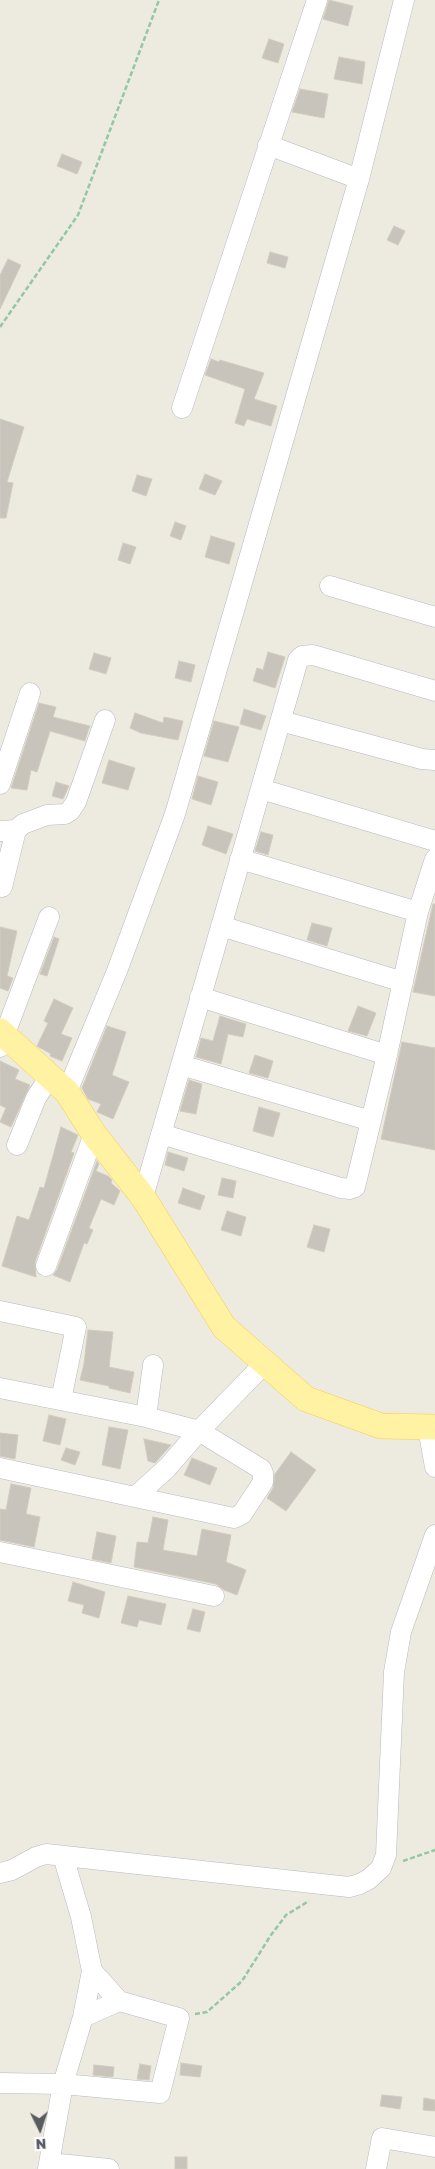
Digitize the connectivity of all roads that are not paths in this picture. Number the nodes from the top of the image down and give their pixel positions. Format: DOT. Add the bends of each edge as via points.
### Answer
graph roads {
  1 [pos="316,0"];
  2 [pos="404,0"];
  3 [pos="268,145"];
  4 [pos="359,179"];
  5 [pos="182,408"];
  6 [pos="330,586"];
  7 [pos="435,617"];
  8 [pos="435,691"];
  9 [pos="30,693"];
  10 [pos="105,720"];
  11 [pos="281,720"];
  12 [pos="435,760"];
  13 [pos="0,782"];
  14 [pos="261,789"];
  15 [pos="8,830"];
  16 [pos="435,841"];
  17 [pos="240,859"];
  18 [pos="435,859"];
  19 [pos="1,889"];
  20 [pos="418,912"];
  21 [pos="49,917"];
  22 [pos="221,926"];
  23 [pos="403,982"];
  24 [pos="200,997"];
  25 [pos="2,1038"];
  26 [pos="387,1055"];
  27 [pos="181,1066"];
  28 [pos="58,1084"];
  29 [pos="371,1120"];
  30 [pos="94,1134"];
  31 [pos="161,1134"];
  32 [pos="17,1145"];
  33 [pos="143,1197"];
  34 [pos="46,1266"];
  35 [pos="0,1311"];
  36 [pos="265,1363"];
  37 [pos="152,1365"];
  38 [pos="0,1388"];
  39 [pos="62,1400"];
  40 [pos="146,1417"];
  41 [pos="433,1425"];
  42 [pos="199,1431"];
  43 [pos="435,1466"];
  44 [pos="0,1468"];
  45 [pos="135,1497"];
  46 [pos="435,1535"];
  47 [pos="0,1552"];
  48 [pos="214,1596"];
  49 [pos="63,1856"];
  50 [pos="0,1873"];
  51 [pos="92,1971"];
  52 [pos="119,2001"];
  53 [pos="82,2017"];
  54 [pos="0,2083"];
  55 [pos="63,2084"];
  56 [pos="435,2147"];
  57 [pos="48,2166"];
  58 [pos="109,2169"];
  59 [pos="376,2169"];
  1 -- 3 [label="street"];
  2 -- 4 [label="street"];
  3 -- 4 [label="street"];
  3 -- 5 [label="street"];
  4 -- 28 [label="street" via="170,832 117,971"];
  6 -- 7 [label="street"];
  8 -- 11 [label="street" via="313,655 302,656 298,660"];
  9 -- 13 [label="street"];
  10 -- 15 [label="street" via="74,808 65,814 47,815"];
  11 -- 12 [label="street"];
  11 -- 14 [label="street"];
  14 -- 16 [label="street"];
  14 -- 17 [label="street"];
  15 -- 19 [label="street"];
  17 -- 20 [label="street"];
  17 -- 22 [label="street"];
  18 -- 20 [label="street"];
  20 -- 23 [label="street"];
  21 -- 25 [label="street"];
  22 -- 23 [label="street"];
  22 -- 24 [label="street"];
  23 -- 26 [label="street"];
  24 -- 26 [label="street"];
  24 -- 27 [label="street"];
  25 -- 28 [label="main road"];
  26 -- 29 [label="street"];
  27 -- 29 [label="street"];
  27 -- 31 [label="street"];
  28 -- 30 [label="main road"];
  28 -- 32 [label="street" via="36,1098"];
  29 -- 31 [label="street" via="358,1183 353,1189 346,1190"];
  30 -- 33 [label="main road"];
  30 -- 34 [label="street"];
  31 -- 33 [label="street"];
  33 -- 36 [label="main road" via="224,1327"];
  35 -- 39 [label="street" via="76,1327"];
  36 -- 41 [label="main road" via="306,1399 381,1426"];
  36 -- 42 [label="street"];
  37 -- 40 [label="street"];
  38 -- 39 [label="street"];
  39 -- 40 [label="street"];
  40 -- 42 [label="street"];
  41 -- 43 [label="street"];
  42 -- 45 [label="street" via="167,1468"];
  42 -- 45 [label="street" via="263,1473 263,1482 242,1514 234,1518 225,1517"];
  44 -- 45 [label="street"];
  46 -- 49 [label="street" via="401,1632 394,1672 386,1855 381,1868 360,1884 349,1887"];
  47 -- 48 [label="street"];
  49 -- 50 [label="street" via="46,1854"];
  49 -- 51 [label="street" via="81,1917"];
  51 -- 52 [label="street"];
  51 -- 53 [label="street"];
  52 -- 53 [label="street"];
  52 -- 55 [label="street" via="179,2018 160,2093"];
  53 -- 55 [label="street"];
  54 -- 55 [label="street"];
  55 -- 57 [label="street"];
  56 -- 59 [label="street" via="382,2138"];
  57 -- 58 [label="street"];
}
